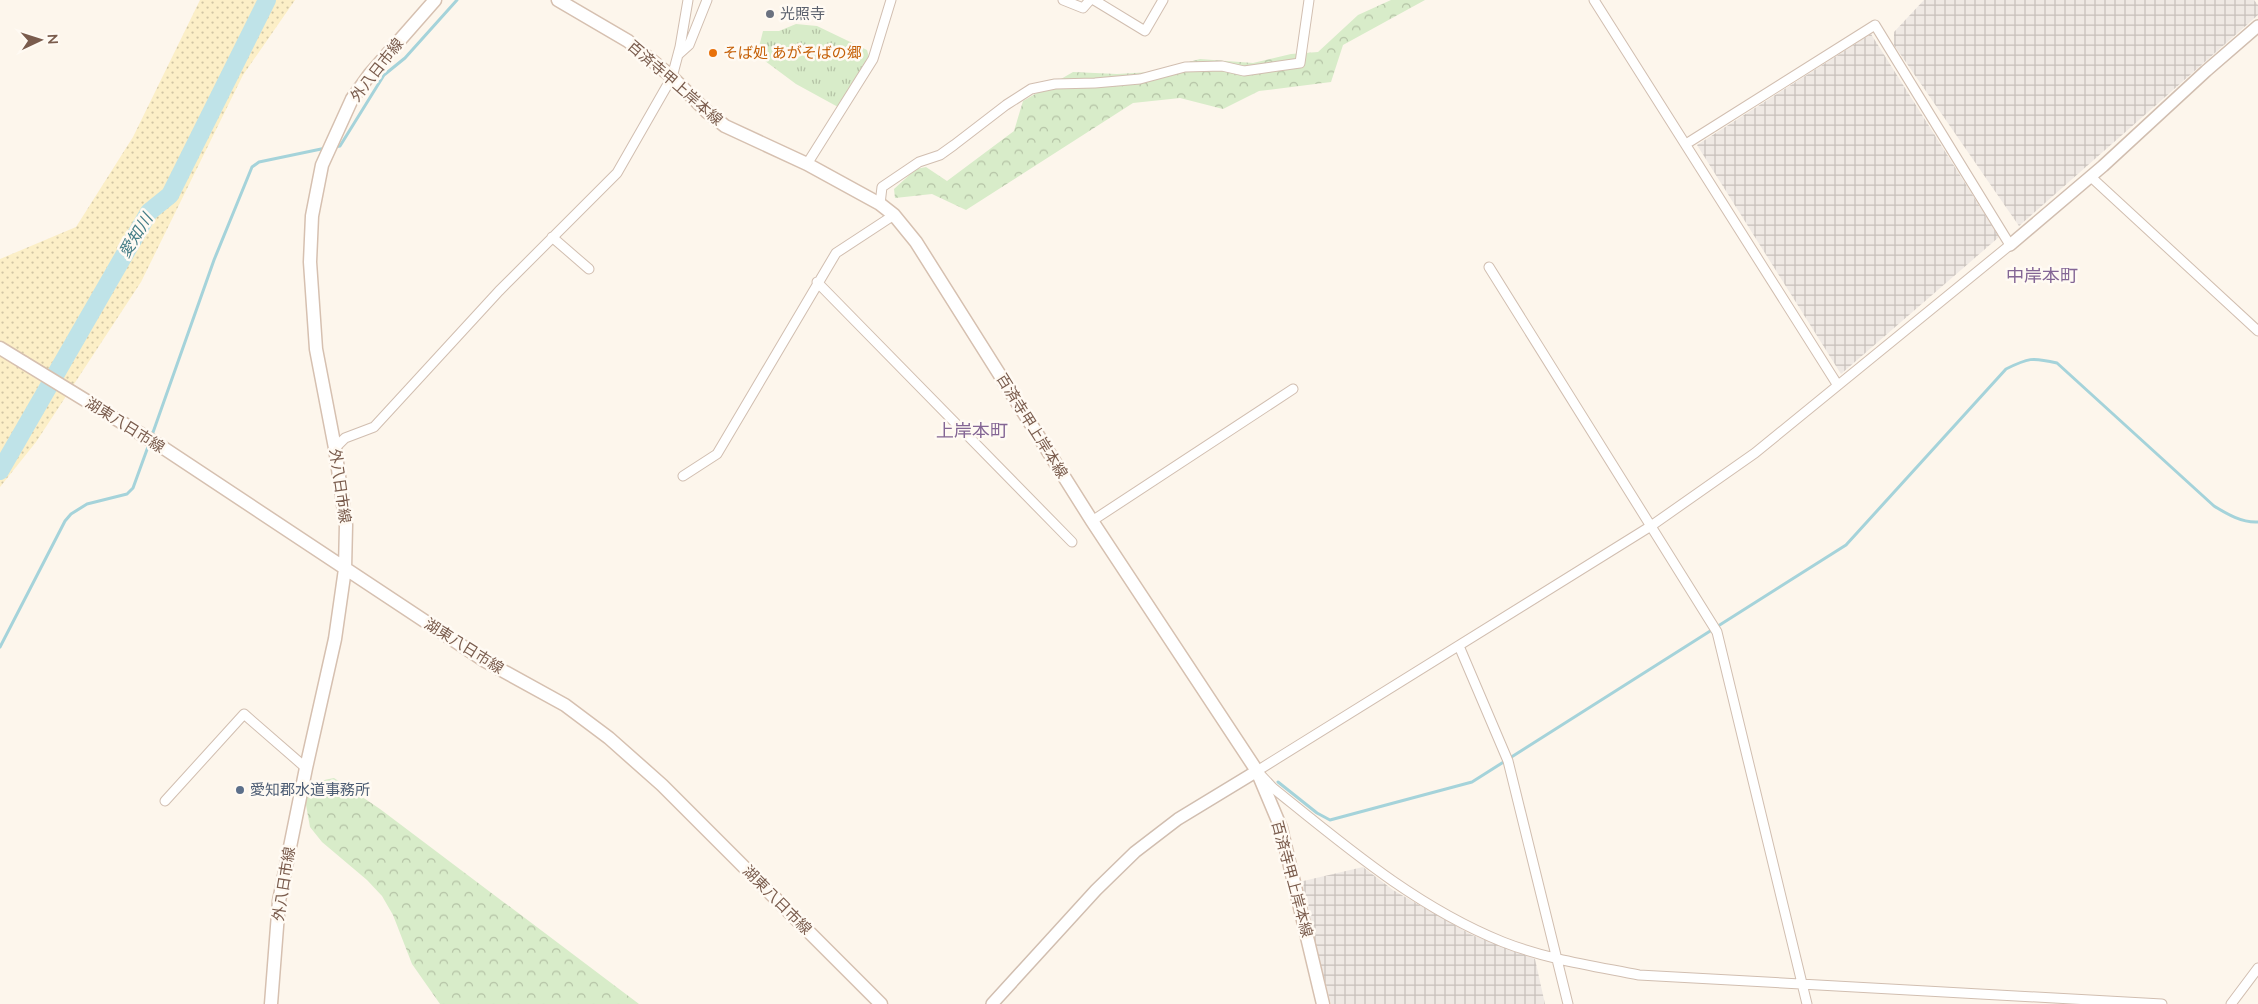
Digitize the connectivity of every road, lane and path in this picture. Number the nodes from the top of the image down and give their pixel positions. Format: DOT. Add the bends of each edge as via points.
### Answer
graph roads {
  1 [pos="435,0"];
  2 [pos="558,0"];
  3 [pos="688,0"];
  4 [pos="707,0"];
  5 [pos="890,0"];
  6 [pos="1063,0"];
  7 [pos="1090,0"];
  8 [pos="1094,0"];
  9 [pos="1163,0"];
  10 [pos="1309,0"];
  11 [pos="1594,0"];
  12 [pos="2258,26"];
  13 [pos="678,55"];
  14 [pos="672,77"];
  15 [pos="1686,144"];
  16 [pos="807,164"];
  17 [pos="2091,177"];
  18 [pos="880,204"];
  19 [pos="894,216"];
  20 [pos="552,237"];
  21 [pos="2010,244"];
  22 [pos="1489,267"];
  23 [pos="589,269"];
  24 [pos="817,282"];
  25 [pos="2258,331"];
  26 [pos="0,348"];
  27 [pos="1838,384"];
  28 [pos="1293,390"];
  29 [pos="335,448"];
  30 [pos="682,476"];
  31 [pos="1092,520"];
  32 [pos="1651,526"];
  33 [pos="1072,542"];
  34 [pos="345,569"];
  35 [pos="1459,646"];
  36 [pos="306,768"];
  37 [pos="1257,771"];
  38 [pos="165,801"];
  39 [pos="1556,959"];
  40 [pos="2258,968"];
  41 [pos="1802,984"];
  42 [pos="2007,995"];
  43 [pos="271,1004"];
  44 [pos="881,1004"];
  45 [pos="992,1004"];
  46 [pos="1323,1004"];
  47 [pos="1568,1004"];
  48 [pos="1807,1004"];
  49 [pos="1998,1004"];
  50 [pos="2162,1004"];
  51 [pos="2231,1004"];
  1 -- 29 [label="main road, 外八日市線" via="370,74 357,93 322,165 312,216 310,262 316,349"];
  2 -- 14 [label="main road, 百済寺甲上岸本線" via="628,41"];
  3 -- 13 [label="street"];
  4 -- 13 [label="street" via="689,45"];
  5 -- 16 [label="street" via="873,59"];
  6 -- 7 [label="street" via="1083,8"];
  8 -- 9 [label="street" via="1146,31"];
  10 -- 18 [label="street" via="1300,62 1244,71 1222,66 1185,67 1140,79 1055,84 1032,89 940,155 919,162 882,187"];
  11 -- 15 [label="street"];
  12 -- 17 [label="street"];
  13 -- 14 [label="street"];
  14 -- 16 [label="main road, 百済寺甲上岸本線" via="725,126"];
  14 -- 20 [label="street" via="617,173"];
  15 -- 21 [label="street" via="1875,25"];
  15 -- 27 [label="street"];
  16 -- 18 [label="main road, 百済寺甲上岸本線"];
  17 -- 21 [label="street"];
  17 -- 25 [label="street"];
  18 -- 19 [label="main road, 百済寺甲上岸本線"];
  19 -- 24 [label="street" via="836,253"];
  19 -- 31 [label="main road, 百済寺甲上岸本線" via="916,242"];
  20 -- 23 [label="street"];
  20 -- 29 [label="street" via="374,427 345,438"];
  21 -- 27 [label="street"];
  22 -- 32 [label="street"];
  24 -- 30 [label="street" via="717,454"];
  24 -- 33 [label="street"];
  26 -- 34 [label="main road, 湖東八日市線" via="162,447"];
  27 -- 32 [label="street" via="1755,453"];
  28 -- 31 [label="street"];
  29 -- 34 [label="main road, 外八日市線" via="346,525"];
  31 -- 37 [label="main road, 百済寺甲上岸本線"];
  32 -- 35 [label="street"];
  32 -- 41 [label="street" via="1717,632"];
  34 -- 36 [label="main road, 外八日市線" via="335,638"];
  34 -- 44 [label="main road, 湖東八日市線" via="485,661 565,706 609,738 662,785"];
  35 -- 37 [label="street"];
  35 -- 39 [label="street" via="1508,761"];
  36 -- 38 [label="street" via="244,714"];
  36 -- 43 [label="main road, 外八日市線" via="279,901"];
  37 -- 39 [label="street" via="1280,794 1394,883 1503,942"];
  37 -- 45 [label="street" via="1178,819 1135,852"];
  37 -- 46 [label="main road, 百済寺甲上岸本線" via="1281,828"];
  39 -- 41 [label="street" via="1639,975"];
  39 -- 47 [label="street"];
  40 -- 51 [label="street"];
  41 -- 42 [label="street"];
  41 -- 48 [label="street"];
  42 -- 49 [label="street"];
  42 -- 50 [label="street"];
}
